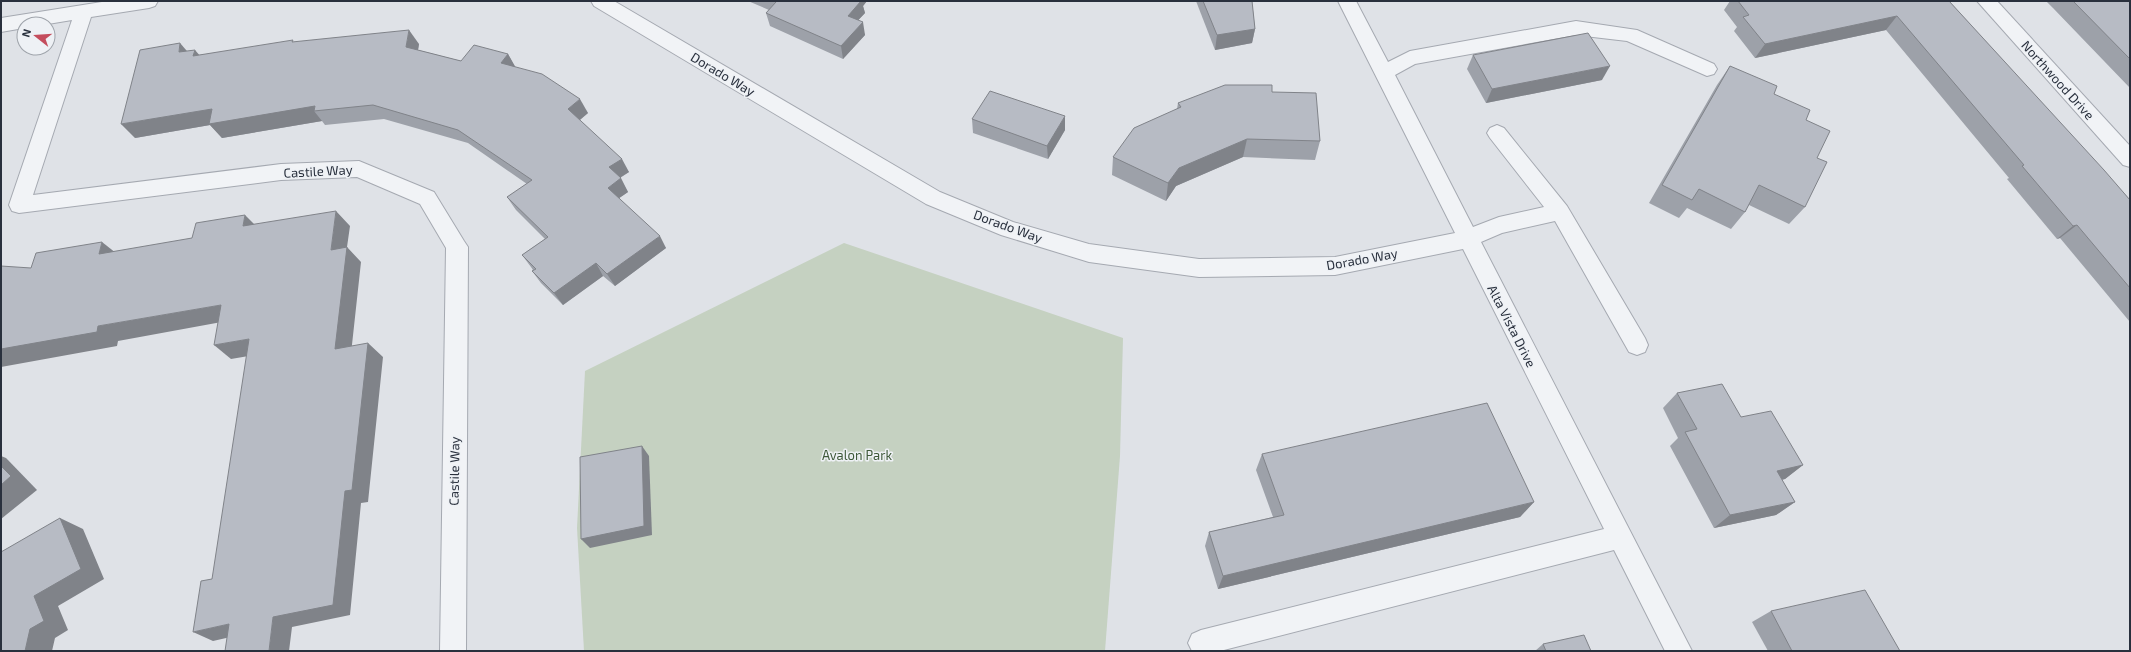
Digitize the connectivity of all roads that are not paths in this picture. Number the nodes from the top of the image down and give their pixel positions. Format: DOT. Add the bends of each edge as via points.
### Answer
graph roads {
  1 [pos="149,1"];
  2 [pos="600,1"];
  3 [pos="1347,1"];
  4 [pos="1986,1"];
  5 [pos="84,11"];
  6 [pos="1,25"];
  7 [pos="1707,69"];
  8 [pos="1383,73"];
  9 [pos="1497,133"];
  10 [pos="2130,159"];
  11 [pos="1560,212"];
  12 [pos="1467,239"];
  13 [pos="1637,346"];
  14 [pos="1620,537"];
  15 [pos="1201,643"];
  16 [pos="453,651"];
  17 [pos="1679,651"];
  1 -- 5 [label="street"];
  2 -- 12 [label="street, Dorado Way" via="933,198 1008,228 1089,253 1199,268 1336,266"];
  3 -- 8 [label="street, Alta Vista Drive"];
  4 -- 10 [label="street, Northwood Drive"];
  5 -- 6 [label="street"];
  5 -- 16 [label="street, Castile Way" via="20,205 281,172 359,169 427,198 457,247"];
  7 -- 8 [label="street" via="1630,35 1576,28 1410,58"];
  8 -- 12 [label="street, Alta Vista Drive"];
  9 -- 11 [label="street"];
  11 -- 12 [label="street, Dorado Way" via="1499,225"];
  11 -- 13 [label="street"];
  12 -- 14 [label="street, Alta Vista Drive"];
  14 -- 15 [label="street"];
  14 -- 17 [label="street, Alta Vista Drive"];
}
